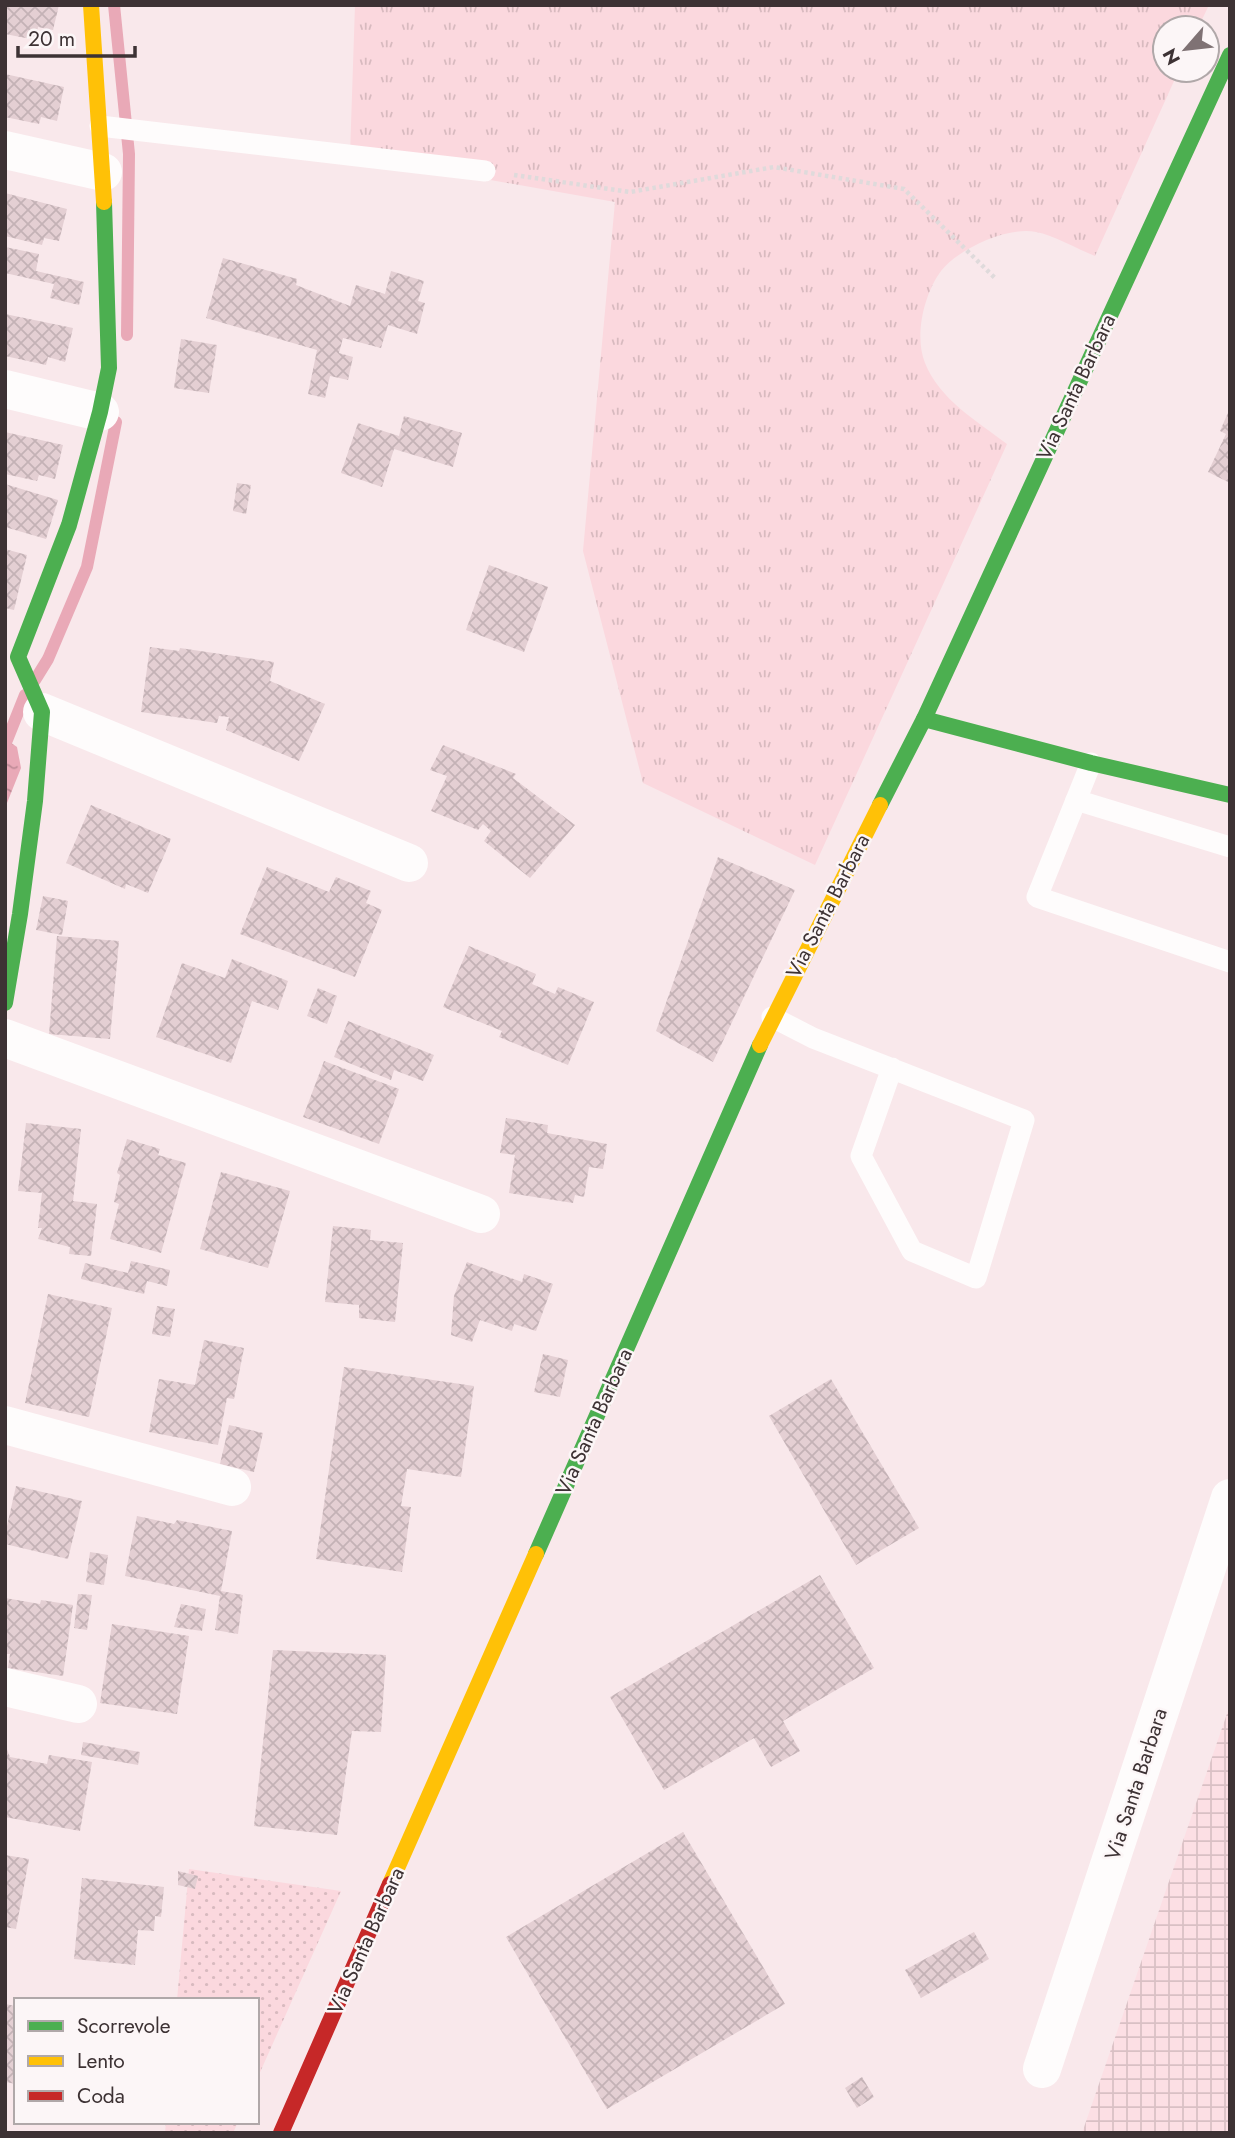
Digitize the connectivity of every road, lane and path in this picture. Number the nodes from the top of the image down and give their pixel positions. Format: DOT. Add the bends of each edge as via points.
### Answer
graph roads {
  1 [pos="91,5"];
  2 [pos="1230,55"];
  3 [pos="105,127"];
  4 [pos="5,150"];
  5 [pos="485,171"];
  6 [pos="103,173"];
  7 [pos="995,278"];
  8 [pos="5,389"];
  9 [pos="100,412"];
  10 [pos="16,660"];
  11 [pos="40,706"];
  12 [pos="924,719"];
  13 [pos="1091,763"];
  14 [pos="1230,795"];
  15 [pos="1076,800"];
  16 [pos="1230,848"];
  17 [pos="409,863"];
  18 [pos="1230,961"];
  19 [pos="5,1003"];
  20 [pos="772,1017"];
  21 [pos="5,1038"];
  22 [pos="892,1068"];
  23 [pos="481,1214"];
  24 [pos="5,1424"];
  25 [pos="232,1487"];
  26 [pos="1230,1498"];
  27 [pos="5,1687"];
  28 [pos="78,1704"];
  29 [pos="1042,2069"];
  30 [pos="281,2133"];
  1 -- 3 [label="street"];
  2 -- 12 [label="street, Via Santa Barbara"];
  3 -- 5 [label="lane"];
  3 -- 6 [label="street"];
  4 -- 6 [label="street"];
  5 -- 7 [label="path" via="630,192 774,167 904,189"];
  6 -- 9 [label="street" via="109,368"];
  8 -- 9 [label="street"];
  9 -- 10 [label="street" via="69,524"];
  10 -- 11 [label="street"];
  11 -- 17 [label="street"];
  11 -- 19 [label="street" via="35,801"];
  12 -- 13 [label="street"];
  12 -- 20 [label="street, Via Santa Barbara"];
  13 -- 14 [label="street"];
  13 -- 15 [label="lane"];
  15 -- 16 [label="lane"];
  15 -- 18 [label="lane" via="1038,897"];
  20 -- 22 [label="lane"];
  20 -- 30 [label="street, Via Santa Barbara"];
  21 -- 23 [label="street"];
  22 -- 22 [label="lane" via="1024,1120 976,1278 912,1251 861,1156"];
  24 -- 25 [label="street"];
  26 -- 29 [label="street, Via Santa Barbara"];
  27 -- 28 [label="street"];
}
